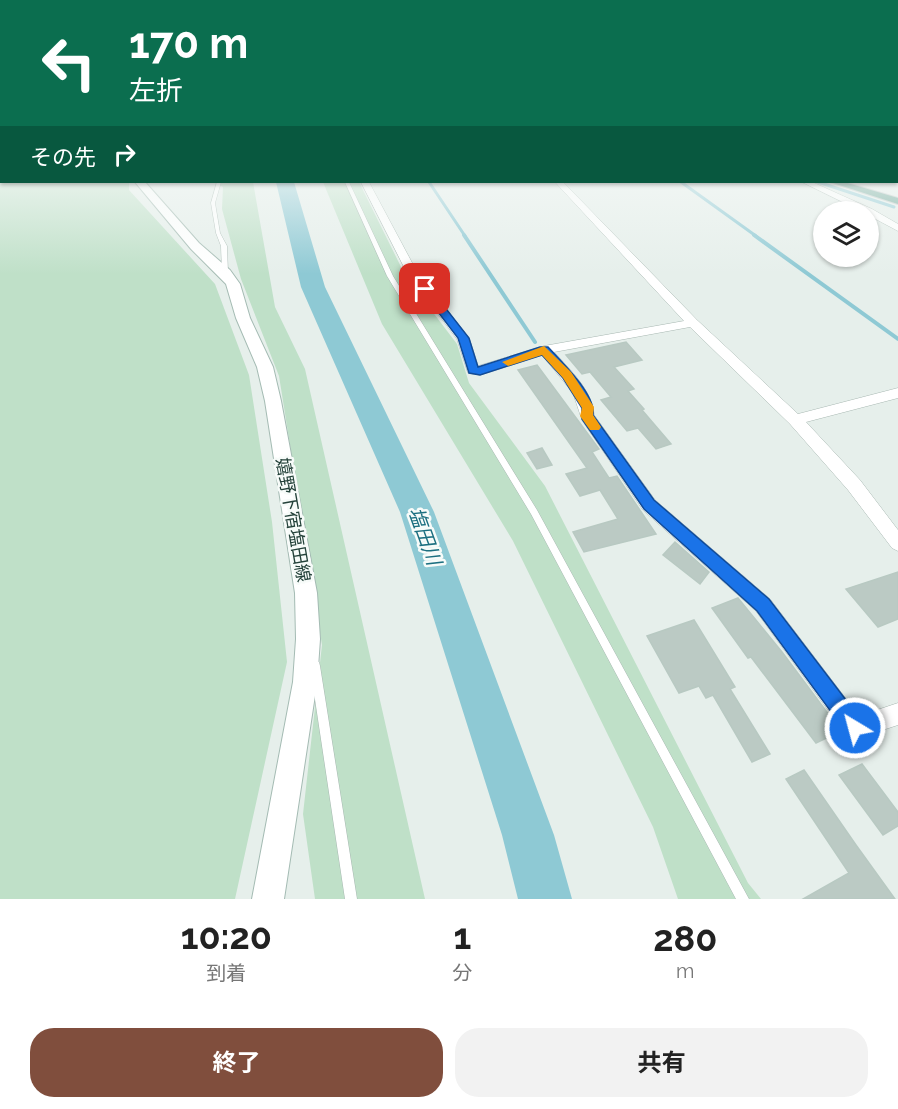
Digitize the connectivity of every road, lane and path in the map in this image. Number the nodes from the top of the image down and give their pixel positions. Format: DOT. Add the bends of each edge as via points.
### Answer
graph roads {
  1 [pos="147,190"];
  2 [pos="217,190"];
  3 [pos="350,190"];
  4 [pos="369,190"];
  5 [pos="567,190"];
  6 [pos="823,190"];
  7 [pos="861,190"];
  8 [pos="898,201"];
  9 [pos="898,228"];
  10 [pos="225,273"];
  11 [pos="693,322"];
  12 [pos="544,350"];
  13 [pos="898,393"];
  14 [pos="795,420"];
  15 [pos="898,543"];
  16 [pos="308,639"];
  17 [pos="898,714"];
  18 [pos="268,899"];
  19 [pos="351,899"];
  20 [pos="743,899"];
  1 -- 10 [label="main road, 嬉野下宿塩田線" via="195,246"];
  2 -- 10 [label="lane" via="213,203 224,246"];
  3 -- 20 [label="lane" via="390,276 534,513"];
  4 -- 12 [label="street" via="412,273 463,338 473,370"];
  5 -- 11 [label="street"];
  6 -- 9 [label="street"];
  7 -- 8 [label="main road"];
  10 -- 16 [label="main road, 嬉野下宿塩田線" via="233,284 265,368 273,401 306,592"];
  11 -- 12 [label="street"];
  11 -- 14 [label="street"];
  12 -- 17 [label="street" via="567,375 588,407 587,416 649,505 763,605 855,728"];
  13 -- 14 [label="street"];
  14 -- 15 [label="street" via="855,485"];
  16 -- 18 [label="main road, 嬉野下宿塩田線" via="305,682"];
  16 -- 19 [label="lane" via="319,680"];
}
